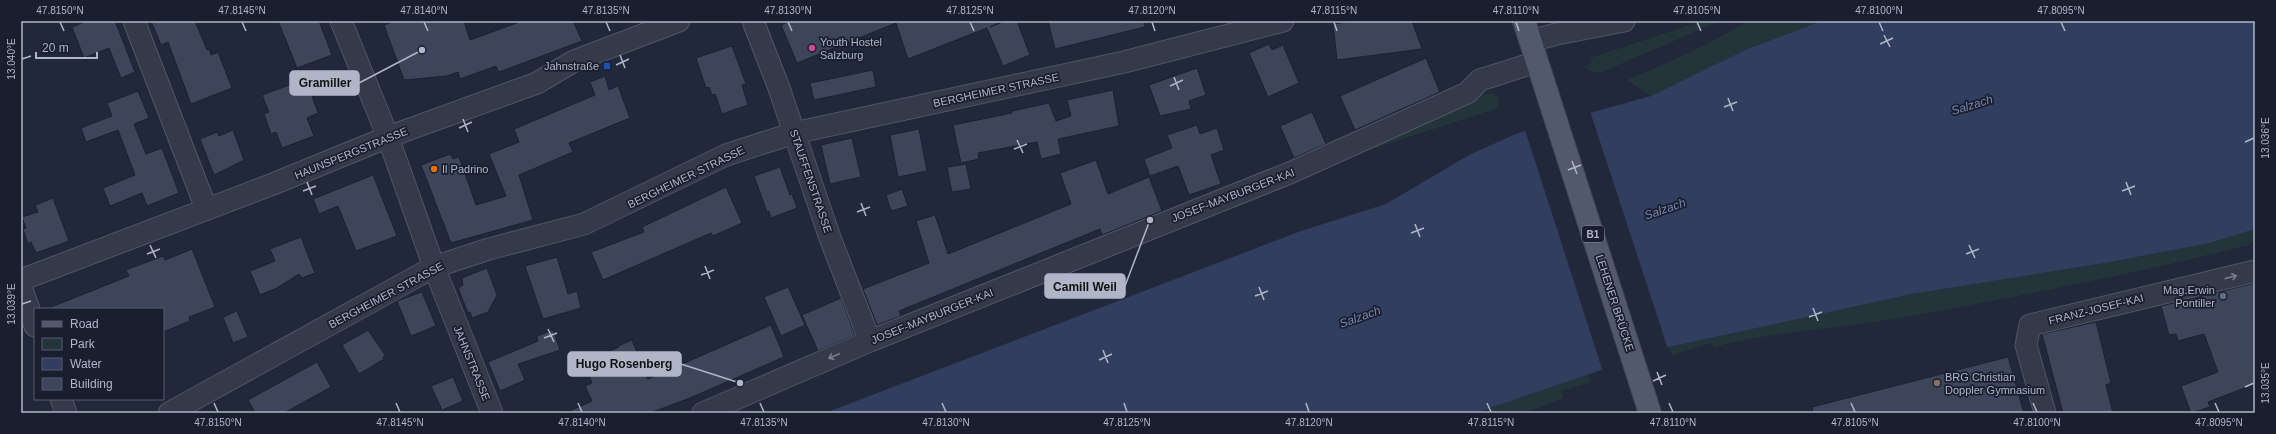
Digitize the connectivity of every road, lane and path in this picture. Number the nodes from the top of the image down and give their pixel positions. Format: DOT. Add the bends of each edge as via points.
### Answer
graph roads {
  1 [pos="134,21"];
  2 [pos="341,21"];
  3 [pos="679,21"];
  4 [pos="753,21"];
  5 [pos="1283,21"];
  6 [pos="1524,21"];
  7 [pos="1624,21"];
  8 [pos="1530,41"];
  9 [pos="1537,64"];
  10 [pos="794,133"];
  11 [pos="388,137"];
  12 [pos="206,208"];
  13 [pos="434,267"];
  14 [pos="2255,271"];
  15 [pos="21,280"];
  16 [pos="21,287"];
  17 [pos="34,323"];
  18 [pos="870,341"];
  19 [pos="61,400"];
  20 [pos="1649,408"];
  21 [pos="66,413"];
  22 [pos="169,413"];
  23 [pos="492,413"];
  24 [pos="703,413"];
  25 [pos="2045,413"];
  1 -- 12 [label="street"];
  2 -- 11 [label="street, JAHNSTRASSE"];
  3 -- 11 [label="street, HAUNSPERGSTRASSE" via="574,61 537,83"];
  4 -- 10 [label="street, STAUFFENSTRASSE"];
  5 -- 10 [label="street, BERGHEIMER STRASSE" via="1124,62"];
  6 -- 8 [label="main road, B1"];
  7 -- 8 [label="street"];
  8 -- 9 [label="main road, B1"];
  9 -- 18 [label="street, JOSEF-MAYBURGER-KAI" via="1480,80 1467,93 1292,172"];
  9 -- 20 [label="main road, LEHENER BRÜCKE / B1"];
  10 -- 13 [label="street, BERGHEIMER STRASSE" via="726,155 584,224 489,249"];
  10 -- 18 [label="street, STAUFFENSTRASSE"];
  11 -- 12 [label="street, HAUNSPERGSTRASSE" via="286,179"];
  11 -- 13 [label="street, JAHNSTRASSE"];
  12 -- 15 [label="street, HAUNSPERGSTRASSE"];
  13 -- 22 [label="street, BERGHEIMER STRASSE"];
  13 -- 23 [label="street, JAHNSTRASSE"];
  25 -- 14 [label="street, FRANZ-JOSEF-KAI, one-way" via="2026,345 2030,325"];
  16 -- 17 [label="street"];
  18 -- 24 [label="street, JOSEF-MAYBURGER-KAI, one-way"];
  19 -- 21 [label="street"];
}
